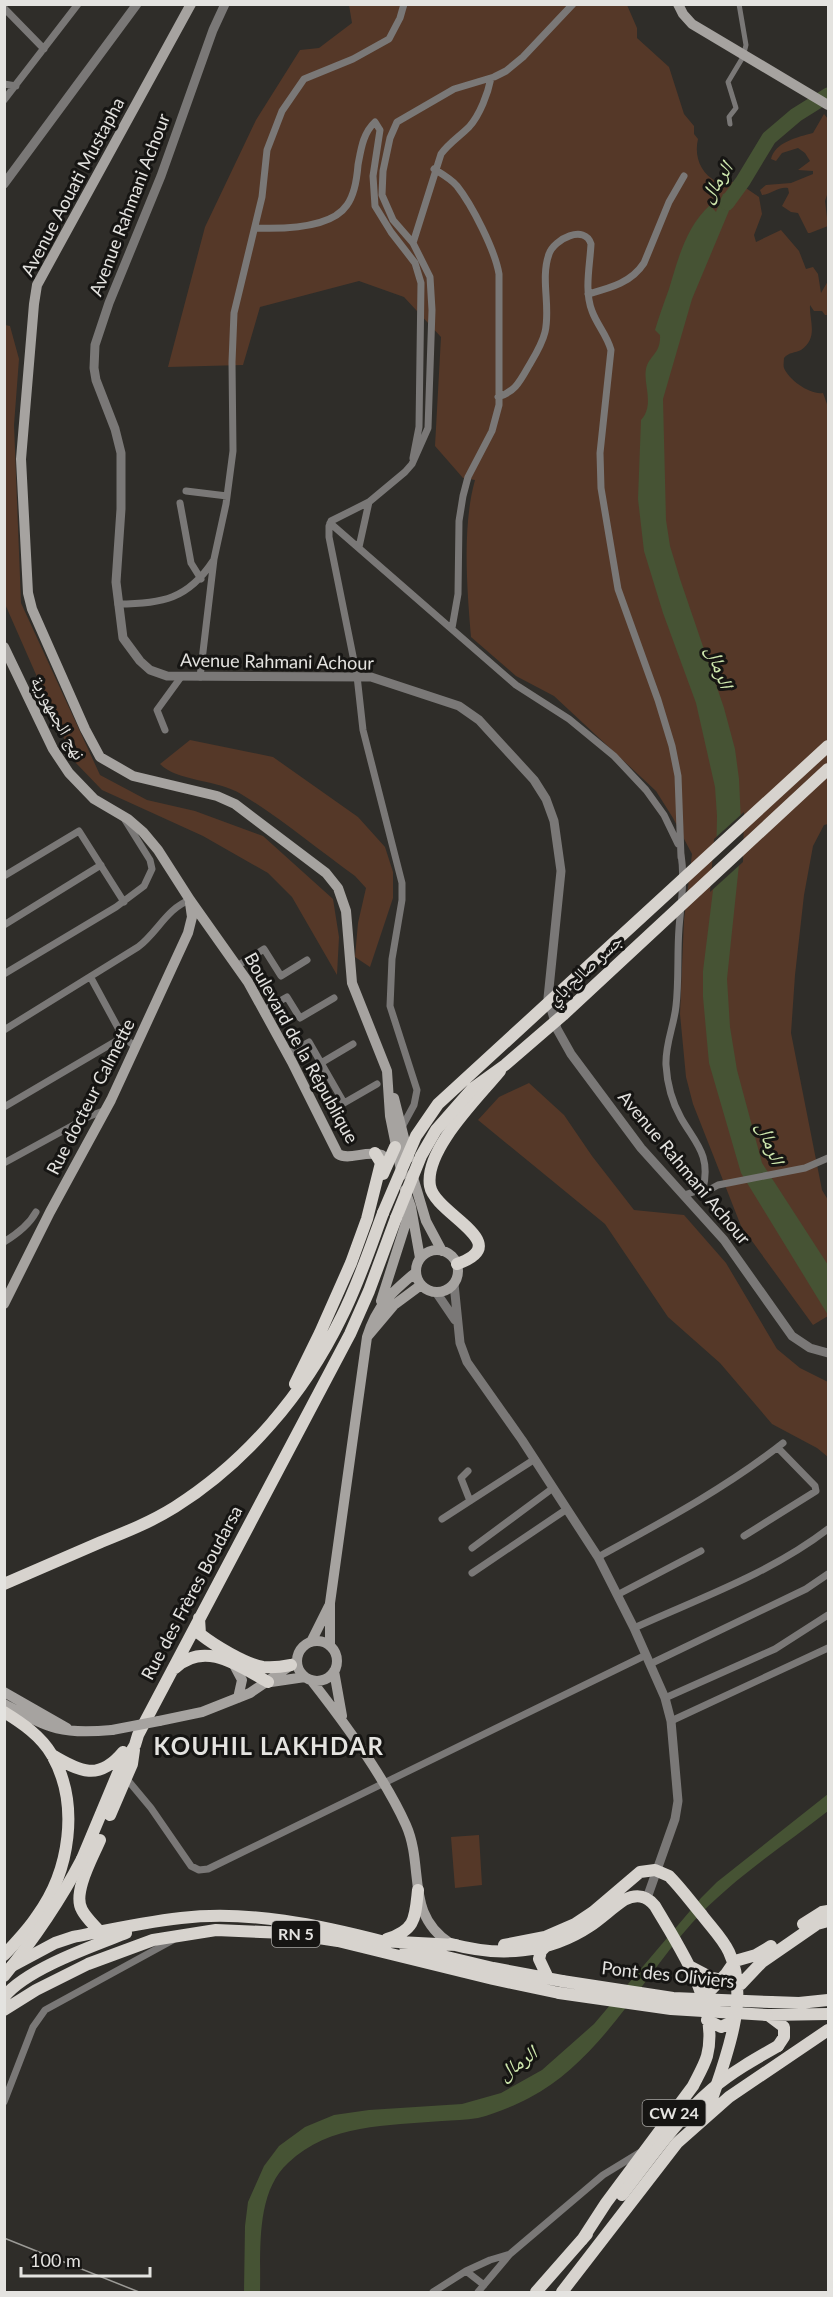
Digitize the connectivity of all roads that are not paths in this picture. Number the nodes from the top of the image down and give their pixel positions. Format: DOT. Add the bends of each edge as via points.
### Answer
graph roads {
  1 [pos="78,4"];
  2 [pos="137,4"];
  3 [pos="191,4"];
  4 [pos="225,4"];
  5 [pos="404,4"];
  6 [pos="573,4"];
  7 [pos="678,4"];
  8 [pos="739,4"];
  9 [pos="4,8"];
  10 [pos="44,50"];
  11 [pos="491,78"];
  12 [pos="4,84"];
  13 [pos="16,86"];
  14 [pos="4,100"];
  15 [pos="828,105"];
  16 [pos="730,124"];
  17 [pos="434,169"];
  18 [pos="684,176"];
  19 [pos="4,184"];
  20 [pos="255,228"];
  21 [pos="413,243"];
  22 [pos="588,294"];
  23 [pos="498,397"];
  24 [pos="412,464"];
  25 [pos="186,491"];
  26 [pos="227,496"];
  27 [pos="180,502"];
  28 [pos="369,502"];
  29 [pos="330,523"];
  30 [pos="358,548"];
  31 [pos="214,559"];
  32 [pos="201,579"];
  33 [pos="118,604"];
  34 [pos="452,628"];
  35 [pos="4,647"];
  36 [pos="357,676"];
  37 [pos="181,677"];
  38 [pos="200,677"];
  39 [pos="165,729"];
  40 [pos="828,746"];
  41 [pos="828,769"];
  42 [pos="122,816"];
  43 [pos="681,857"];
  44 [pos="101,865"];
  45 [pos="4,876"];
  46 [pos="190,900"];
  47 [pos="124,902"];
  48 [pos="4,925"];
  49 [pos="307,960"];
  50 [pos="237,966"];
  51 [pos="4,974"];
  52 [pos="91,978"];
  53 [pos="334,998"];
  54 [pos="264,1010"];
  55 [pos="4,1030"];
  56 [pos="123,1037"];
  57 [pos="353,1044"];
  58 [pos="136,1047"];
  59 [pos="287,1054"];
  60 [pos="321,1062"];
  61 [pos="505,1065"];
  62 [pos="387,1071"];
  63 [pos="377,1084"];
  64 [pos="4,1107"];
  65 [pos="106,1110"];
  66 [pos="402,1127"];
  67 [pos="375,1153"];
  68 [pos="393,1153"];
  69 [pos="828,1158"];
  70 [pos="4,1163"];
  71 [pos="703,1189"];
  72 [pos="373,1194"];
  73 [pos="684,1195"];
  74 [pos="409,1201"];
  75 [pos="36,1212"];
  76 [pos="396,1218"];
  77 [pos="4,1242"];
  78 [pos="442,1251"];
  79 [pos="420,1258"];
  80 [pos="457,1264"];
  81 [pos="416,1272"];
  82 [pos="454,1284"];
  83 [pos="421,1285"];
  84 [pos="436,1292"];
  85 [pos="4,1304"];
  86 [pos="379,1308"];
  87 [pos="457,1325"];
  88 [pos="367,1336"];
  89 [pos="828,1353"];
  90 [pos="286,1404"];
  91 [pos="535,1459"];
  92 [pos="468,1471"];
  93 [pos="553,1488"];
  94 [pos="470,1501"];
  95 [pos="567,1509"];
  96 [pos="442,1519"];
  97 [pos="828,1529"];
  98 [pos="744,1536"];
  99 [pos="472,1548"];
  100 [pos="701,1551"];
  101 [pos="598,1557"];
  102 [pos="472,1573"];
  103 [pos="828,1574"];
  104 [pos="4,1584"];
  105 [pos="617,1595"];
  106 [pos="330,1603"];
  107 [pos="828,1615"];
  108 [pos="199,1618"];
  109 [pos="634,1628"];
  110 [pos="311,1642"];
  111 [pos="330,1646"];
  112 [pos="828,1648"];
  113 [pos="648,1660"];
  114 [pos="232,1663"];
  115 [pos="294,1663"];
  116 [pos="172,1671"];
  117 [pos="334,1671"];
  118 [pos="308,1679"];
  119 [pos="268,1682"];
  120 [pos="4,1692"];
  121 [pos="238,1698"];
  122 [pos="665,1698"];
  123 [pos="4,1704"];
  124 [pos="4,1712"];
  125 [pos="671,1721"];
  126 [pos="344,1725"];
  127 [pos="75,1732"];
  128 [pos="136,1740"];
  129 [pos="52,1755"];
  130 [pos="125,1778"];
  131 [pos="383,1782"];
  132 [pos="655,1870"];
  133 [pos="418,1890"];
  134 [pos="651,1902"];
  135 [pos="828,1911"];
  136 [pos="828,1921"];
  137 [pos="147,1924"];
  138 [pos="100,1932"];
  139 [pos="181,1936"];
  140 [pos="380,1941"];
  141 [pos="451,1944"];
  142 [pos="546,1946"];
  143 [pos="4,1954"];
  144 [pos="733,1963"];
  145 [pos="691,1967"];
  146 [pos="4,1970"];
  147 [pos="4,1976"];
  148 [pos="548,1978"];
  149 [pos="720,1980"];
  150 [pos="738,1984"];
  151 [pos="561,1987"];
  152 [pos="4,1997"];
  153 [pos="703,1998"];
  154 [pos="828,2000"];
  155 [pos="4,2010"];
  156 [pos="767,2014"];
  157 [pos="828,2014"];
  158 [pos="707,2020"];
  159 [pos="735,2021"];
  160 [pos="828,2030"];
  161 [pos="4,2102"];
  162 [pos="707,2114"];
  163 [pos="647,2148"];
  164 [pos="582,2240"];
  165 [pos="510,2254"];
  166 [pos="466,2271"];
  167 [pos="484,2285"];
  168 [pos="433,2292"];
  169 [pos="477,2292"];
  170 [pos="536,2292"];
  171 [pos="562,2292"];
  1 -- 10 [label="street"];
  2 -- 19 [label="street"];
  3 -- 62 [label="main road, Avenue Aouati Mustapha" via="37,285 21,459 28,593 100,757 133,776 235,804 334,882 346,911 352,983"];
  4 -- 33 [label="street, Avenue Rahmani Achour" via="95,345 96,380 121,453"];
  5 -- 20 [label="street" via="389,39 304,79 294,92 267,150"];
  6 -- 11 [label="street" via="523,57"];
  7 -- 15 [label="main road, bridge" via="692,24"];
  8 -- 16 [label="street" via="746,45 728,82 736,108 729,117"];
  9 -- 10 [label="street"];
  10 -- 13 [label="street"];
  11 -- 17 [label="street" via="471,125 450,142"];
  11 -- 21 [label="street" via="454,89 397,122 388,149 382,195 393,220"];
  12 -- 13 [label="street"];
  13 -- 14 [label="street"];
  17 -- 21 [label="street"];
  17 -- 23 [label="street" via="456,185 496,259"];
  18 -- 22 [label="street" via="638,272 631,279"];
  20 -- 24 [label="street" via="303,225 328,220 341,212 356,182 367,129 375,122 380,130 373,176 375,206 415,263 421,283 419,427"];
  20 -- 26 [label="street" via="234,313 234,433"];
  21 -- 24 [label="street" via="430,277 432,310 428,428"];
  22 -- 23 [label="street" via="591,244 590,238 579,234 558,243 549,253 545,270 546,331 518,386"];
  22 -- 43 [label="street" via="611,350 600,453 610,546 618,589 672,746 678,776"];
  23 -- 34 [label="street" via="497,416 463,496 458,594"];
  24 -- 28 [label="street"];
  25 -- 26 [label="street"];
  26 -- 31 [label="street"];
  27 -- 32 [label="street" via="191,563"];
  28 -- 29 [label="street"];
  28 -- 30 [label="street"];
  29 -- 30 [label="street"];
  29 -- 36 [label="street" via="330,547"];
  30 -- 34 [label="street"];
  31 -- 32 [label="street"];
  31 -- 38 [label="street"];
  32 -- 33 [label="street" via="168,598"];
  33 -- 37 [label="street, Avenue Rahmani Achour" via="123,638 140,661 150,670"];
  34 -- 43 [label="street" via="516,685 569,719 614,756 664,815 677,838"];
  35 -- 42 [label="main road, نهج الجمهورية" via="53,749 69,773 94,799"];
  36 -- 38 [label="street, Avenue Rahmani Achour"];
  36 -- 66 [label="street" via="363,730 402,884 390,1006 417,1090"];
  36 -- 73 [label="street, Avenue Rahmani Achour" via="387,681 459,706 479,720 540,790 554,821 561,865 548,985 552,1017 571,1054 641,1148"];
  37 -- 38 [label="street, Avenue Rahmani Achour"];
  37 -- 39 [label="street" via="157,710"];
  40 -- 90 [label="highway, bridge" via="438,1104 412,1143 341,1318"];
  41 -- 61 [label="highway, جسر صالح باي, bridge"];
  42 -- 46 [label="main road, نهج الجمهورية" via="158,850"];
  42 -- 47 [label="street" via="143,847 152,869 144,886"];
  43 -- 71 [label="street" via="684,884 676,1008 666,1063 673,1100 706,1161"];
  44 -- 45 [label="street" via="79,831"];
  44 -- 47 [label="street"];
  44 -- 48 [label="street"];
  46 -- 50 [label="main road, Boulevard de la République"];
  46 -- 52 [label="street" via="176,906 147,940"];
  46 -- 58 [label="main road, Rue docteur Calmette" via="192,917 188,933"];
  47 -- 51 [label="street"];
  49 -- 50 [label="street" via="281,976 264,949"];
  50 -- 54 [label="main road, Boulevard de la République"];
  52 -- 55 [label="street"];
  52 -- 56 [label="street"];
  53 -- 54 [label="street" via="300,1018 287,997"];
  54 -- 59 [label="main road, Boulevard de la République"];
  56 -- 58 [label="street"];
  56 -- 64 [label="street"];
  57 -- 60 [label="street"];
  58 -- 65 [label="main road, Rue docteur Calmette"];
  59 -- 60 [label="street" via="309,1042"];
  59 -- 67 [label="main road, Boulevard de la République" via="338,1154 348,1157"];
  60 -- 63 [label="street" via="344,1103"];
  61 -- 76 [label="highway, جسر صالح باي, bridge" via="473,1089 436,1130"];
  61 -- 80 [label="highway, bridge" via="454,1126 434,1158 430,1183 436,1200 478,1240 476,1255"];
  62 -- 66 [label="main road"];
  62 -- 68 [label="main road, Avenue Aouati Mustapha"];
  65 -- 70 [label="street"];
  65 -- 85 [label="main road, Rue docteur Calmette"];
  66 -- 68 [label="street"];
  66 -- 78 [label="main road" via="417,1194"];
  67 -- 68 [label="main road"];
  67 -- 72 [label="highway" via="381,1163"];
  68 -- 72 [label="highway"];
  68 -- 74 [label="main road, Avenue Aouati Mustapha"];
  69 -- 71 [label="street" via="806,1168"];
  71 -- 73 [label="street"];
  72 -- 90 [label="highway" via="343,1282"];
  73 -- 89 [label="street, Avenue Rahmani Achour" via="724,1240 792,1335 810,1348"];
  74 -- 79 [label="main road, Avenue Aouati Mustapha"];
  74 -- 86 [label="main road"];
  75 -- 77 [label="street" via="32,1220"];
  76 -- 108 [label="highway, Rue des Frères Boudarsa" via="350,1334"];
  78 -- 79 [label="main road" via="430,1251"];
  78 -- 80 [label="main road"];
  79 -- 81 [label="main road"];
  80 -- 82 [label="main road"];
  81 -- 83 [label="main road"];
  81 -- 86 [label="main road"];
  82 -- 84 [label="main road"];
  82 -- 87 [label="street"];
  83 -- 84 [label="main road"];
  83 -- 88 [label="main road" via="394,1305"];
  84 -- 87 [label="street"];
  86 -- 88 [label="main road"];
  87 -- 91 [label="street" via="467,1362"];
  88 -- 106 [label="main road"];
  90 -- 104 [label="highway" via="232,1464 174,1508"];
  91 -- 93 [label="street"];
  91 -- 94 [label="street"];
  92 -- 94 [label="street" via="460,1478"];
  93 -- 95 [label="street"];
  93 -- 99 [label="street"];
  94 -- 96 [label="street"];
  95 -- 101 [label="street"];
  95 -- 102 [label="street"];
  97 -- 109 [label="street" via="765,1569"];
  98 -- 101 [label="street" via="816,1491 780,1445 695,1503"];
  100 -- 105 [label="street"];
  101 -- 105 [label="street"];
  103 -- 113 [label="street" via="806,1589"];
  105 -- 109 [label="street"];
  106 -- 110 [label="main road"];
  106 -- 111 [label="main road"];
  107 -- 122 [label="street" via="775,1649"];
  108 -- 115 [label="highway" via="200,1634 249,1662 276,1668"];
  108 -- 116 [label="highway, Rue des Frères Boudarsa"];
  109 -- 113 [label="street"];
  110 -- 111 [label="main road"];
  110 -- 115 [label="main road" via="301,1649"];
  111 -- 117 [label="main road" via="337,1658"];
  112 -- 125 [label="street"];
  113 -- 122 [label="street"];
  113 -- 131 [label="street"];
  114 -- 116 [label="highway" via="201,1654 185,1659"];
  114 -- 119 [label="highway"];
  114 -- 121 [label="main road" via="242,1680"];
  115 -- 118 [label="main road"];
  115 -- 119 [label="main road"];
  116 -- 128 [label="highway, Rue des Frères Boudarsa"];
  117 -- 118 [label="main road" via="324,1680"];
  117 -- 126 [label="main road"];
  118 -- 119 [label="main road"];
  118 -- 126 [label="main road"];
  119 -- 121 [label="main road"];
  120 -- 127 [label="main road"];
  121 -- 127 [label="main road, bridge" via="202,1712 159,1721"];
  122 -- 125 [label="street"];
  123 -- 127 [label="main road" via="43,1725"];
  124 -- 129 [label="highway" via="28,1728"];
  125 -- 132 [label="street" via="678,1801"];
  126 -- 131 [label="main road"];
  128 -- 129 [label="highway" via="115,1762 99,1771 84,1771"];
  128 -- 130 [label="highway"];
  128 -- 147 [label="highway, Rue des Frères Boudarsa, bridge" via="62,1897"];
  129 -- 143 [label="highway" via="68,1804 69,1832 64,1856 38,1915"];
  130 -- 131 [label="street" via="198,1870 208,1869"];
  130 -- 138 [label="highway" via="79,1891 82,1911"];
  131 -- 133 [label="main road" via="406,1826"];
  132 -- 134 [label="street"];
  132 -- 141 [label="highway" via="636,1874 593,1912 554,1934 503,1945"];
  132 -- 144 [label="highway, CW 24" via="674,1881 721,1940"];
  133 -- 140 [label="highway" via="413,1923 402,1934"];
  133 -- 141 [label="main road" via="429,1924"];
  134 -- 142 [label="highway" via="631,1896 578,1934"];
  134 -- 145 [label="highway, CW 24"];
  135 -- 144 [label="highway" via="762,1952"];
  136 -- 150 [label="highway" via="817,1924 762,1962"];
  137 -- 138 [label="highway, RN 5"];
  137 -- 140 [label="highway, RN 5" via="216,1916 256,1918 332,1929"];
  137 -- 152 [label="highway" via="24,1979"];
  138 -- 146 [label="highway, RN 5" via="55,1943"];
  139 -- 151 [label="highway, RN 5" via="216,1930 297,1935 338,1941 493,1980"];
  139 -- 155 [label="highway, RN 5" via="153,1940 88,1964"];
  139 -- 161 [label="street" via="45,2010 33,2027"];
  140 -- 141 [label="highway"];
  140 -- 148 [label="highway, RN 5"];
  141 -- 142 [label="highway" via="491,1952"];
  142 -- 148 [label="highway" via="539,1959"];
  144 -- 149 [label="highway"];
  144 -- 150 [label="highway, CW 24"];
  145 -- 149 [label="highway"];
  145 -- 153 [label="highway, CW 24"];
  148 -- 151 [label="highway, RN 5"];
  149 -- 150 [label="highway"];
  149 -- 153 [label="highway"];
  150 -- 159 [label="highway, CW 24"];
  151 -- 154 [label="highway, Pont des Oliviers / RN 5, bridge" via="674,1998"];
  151 -- 156 [label="highway, Pont des Oliviers / RN 5, bridge" via="671,2009"];
  153 -- 158 [label="highway, CW 24"];
  156 -- 157 [label="highway, RN 5"];
  156 -- 164 [label="highway, CW 24, bridge" via="784,2026 784,2037 778,2046 711,2089"];
  158 -- 159 [label="highway" via="721,2027"];
  158 -- 163 [label="highway, CW 24" via="707,2055 702,2069"];
  159 -- 162 [label="highway, CW 24"];
  160 -- 162 [label="highway, CW 24"];
  162 -- 171 [label="highway, CW 24" via="677,2142"];
  163 -- 164 [label="highway, CW 24"];
  163 -- 165 [label="street" via="603,2175"];
  164 -- 170 [label="highway, CW 24"];
  165 -- 166 [label="street"];
  165 -- 167 [label="street"];
  166 -- 167 [label="street"];
  166 -- 168 [label="street"];
  167 -- 169 [label="street"];
}
